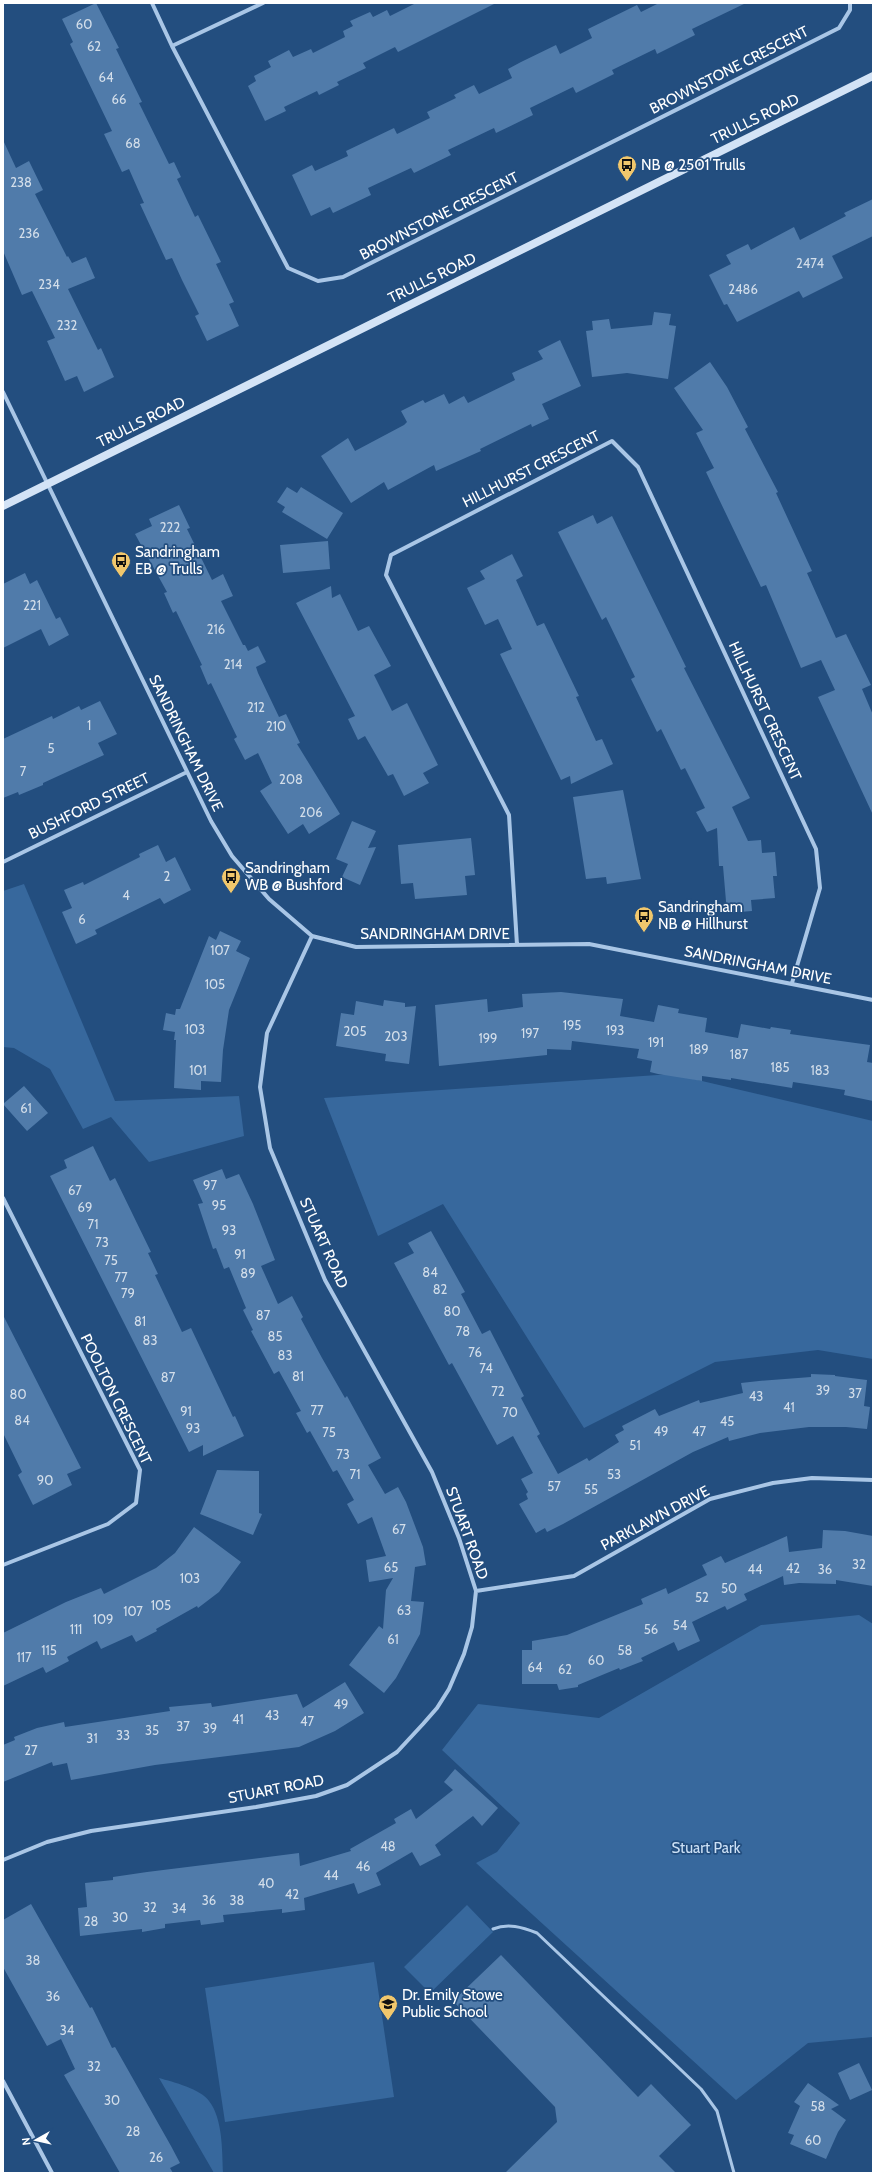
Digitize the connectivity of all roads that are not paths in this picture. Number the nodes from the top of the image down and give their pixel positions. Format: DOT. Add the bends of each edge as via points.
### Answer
graph roads {
  1 [pos="152,3"];
  2 [pos="263,3"];
  3 [pos="850,3"];
  4 [pos="172,46"];
  5 [pos="873,76"];
  6 [pos="3,392"];
  7 [pos="47,483"];
  8 [pos="3,506"];
  9 [pos="186,772"];
  10 [pos="3,862"];
  11 [pos="312,936"];
  12 [pos="517,945"];
  13 [pos="792,983"];
  14 [pos="873,1000"];
  15 [pos="3,1198"];
  16 [pos="873,1480"];
  17 [pos="3,1566"];
  18 [pos="476,1591"];
  19 [pos="3,1860"];
  20 [pos="493,1929"];
  21 [pos="3,2081"];
  22 [pos="52,2173"];
  23 [pos="734,2173"];
  1 -- 4 [label="street, BROWNSTONE CRESCENT"];
  2 -- 4 [label="street"];
  3 -- 4 [label="street, BROWNSTONE CRESCENT" via="850,10 839,28 343,277 318,281 288,268"];
  5 -- 7 [label="street, TRULLS ROAD"];
  6 -- 7 [label="street, SANDRINGHAM DRIVE"];
  7 -- 8 [label="street, TRULLS ROAD"];
  7 -- 9 [label="street, SANDRINGHAM DRIVE"];
  9 -- 10 [label="street, BUSHFORD STREET"];
  9 -- 11 [label="street, SANDRINGHAM DRIVE" via="232,856 269,899"];
  11 -- 12 [label="street, SANDRINGHAM DRIVE" via="356,947"];
  11 -- 18 [label="street, STUART ROAD" via="267,1033 260,1086 270,1148 325,1280 432,1472 459,1538"];
  12 -- 13 [label="street, SANDRINGHAM DRIVE" via="589,944"];
  12 -- 13 [label="street, HILLHURST CRESCENT" via="509,815 386,575 391,555 612,441 638,468 816,849 820,888"];
  13 -- 14 [label="street, SANDRINGHAM DRIVE"];
  15 -- 17 [label="street, POOLTON CRESCENT" via="140,1470 136,1503 108,1524"];
  16 -- 18 [label="street, PARKLAWN DRIVE" via="812,1478 773,1483 710,1499 574,1576"];
  18 -- 19 [label="street, STUART ROAD" via="472,1627 464,1654 449,1689 437,1708 397,1752 346,1785 316,1796 256,1807 91,1831 47,1842"];
  20 -- 23 [label="lane" via="501,1925 523,1927 536,1933 701,2089 717,2111"];
  21 -- 22 [label="street"];
}
